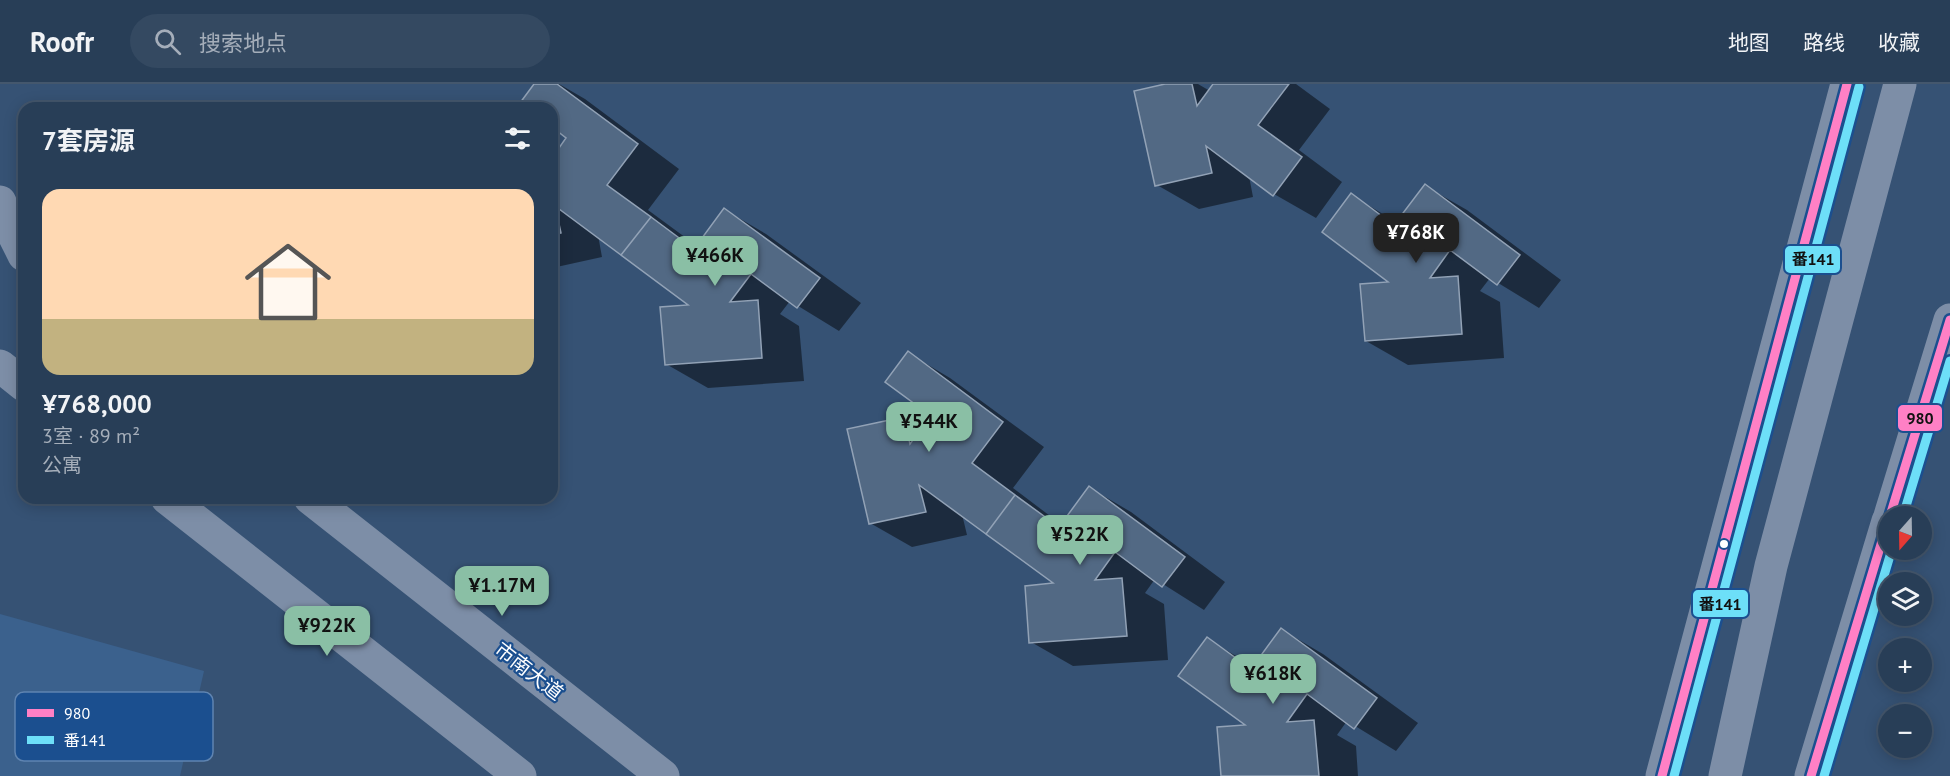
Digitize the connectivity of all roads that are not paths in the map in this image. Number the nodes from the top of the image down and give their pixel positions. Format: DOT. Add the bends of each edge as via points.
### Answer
graph roads {
  1 [pos="1847,84"];
  2 [pos="1900,84"];
  3 [pos="0,202"];
  4 [pos="18,243"];
  5 [pos="0,254"];
  6 [pos="18,268"];
  7 [pos="1950,320"];
  8 [pos="0,366"];
  9 [pos="18,380"];
  10 [pos="175,504"];
  11 [pos="318,504"];
  12 [pos="1893,506"];
  13 [pos="1878,554"];
  14 [pos="1771,566"];
  15 [pos="520,776"];
  16 [pos="663,776"];
  17 [pos="1662,776"];
  18 [pos="1706,776"];
  19 [pos="1725,776"];
  20 [pos="1811,776"];
  1 -- 17 [label="main road"];
  2 -- 14 [label="main road"];
  3 -- 4 [label="main road"];
  5 -- 6 [label="main road"];
  7 -- 12 [label="main road"];
  8 -- 9 [label="main road"];
  10 -- 15 [label="main road"];
  11 -- 16 [label="main road, 市南大道"];
  13 -- 20 [label="main road"];
  14 -- 18 [label="main road"];
  14 -- 19 [label="main road"];
}
